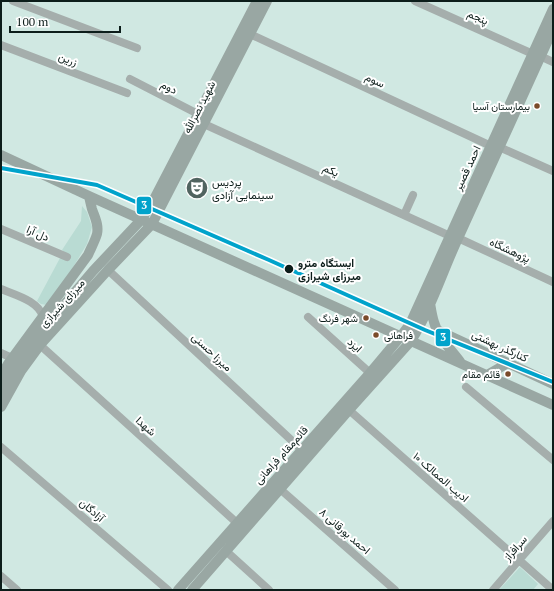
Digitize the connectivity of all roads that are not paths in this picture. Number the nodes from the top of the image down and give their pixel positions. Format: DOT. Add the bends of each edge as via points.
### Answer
graph roads {
  1 [pos="13,1"];
  2 [pos="257,1"];
  3 [pos="267,1"];
  4 [pos="415,1"];
  5 [pos="553,9"];
  6 [pos="553,29"];
  7 [pos="250,34"];
  8 [pos="1,45"];
  9 [pos="138,48"];
  10 [pos="537,55"];
  11 [pos="553,62"];
  12 [pos="226,71"];
  13 [pos="130,79"];
  14 [pos="127,93"];
  15 [pos="198,114"];
  16 [pos="204,124"];
  17 [pos="495,146"];
  18 [pos="1,155"];
  19 [pos="553,171"];
  20 [pos="413,195"];
  21 [pos="89,196"];
  22 [pos="404,215"];
  23 [pos="141,220"];
  24 [pos="152,224"];
  25 [pos="1,229"];
  26 [pos="454,237"];
  27 [pos="66,257"];
  28 [pos="108,270"];
  29 [pos="553,282"];
  30 [pos="1,289"];
  31 [pos="430,303"];
  32 [pos="42,317"];
  33 [pos="308,318"];
  34 [pos="437,330"];
  35 [pos="401,336"];
  36 [pos="411,341"];
  37 [pos="40,345"];
  38 [pos="1,353"];
  39 [pos="12,358"];
  40 [pos="508,363"];
  41 [pos="463,364"];
  42 [pos="370,373"];
  43 [pos="487,375"];
  44 [pos="1,376"];
  45 [pos="553,384"];
  46 [pos="466,387"];
  47 [pos="1,392"];
  48 [pos="553,405"];
  49 [pos="1,407"];
  50 [pos="349,410"];
  51 [pos="1,446"];
  52 [pos="302,450"];
  53 [pos="553,460"];
  54 [pos="280,489"];
  55 [pos="553,521"];
  56 [pos="237,523"];
  57 [pos="226,551"];
  58 [pos="519,560"];
  59 [pos="1,576"];
  60 [pos="17,590"];
  61 [pos="168,590"];
  62 [pos="178,590"];
  63 [pos="192,590"];
  64 [pos="269,590"];
  65 [pos="395,590"];
  66 [pos="493,590"];
  67 [pos="553,590"];
  1 -- 9 [label="street"];
  2 -- 12 [label="main road"];
  3 -- 7 [label="main road, شهید نصرالله"];
  4 -- 10 [label="street, پنجم"];
  5 -- 10 [label="main road, احمد قصیر"];
  6 -- 10 [label="main road, احمد قصیر"];
  7 -- 12 [label="main road, شهید نصرالله"];
  7 -- 17 [label="street, سوم"];
  8 -- 14 [label="street, زرین"];
  10 -- 11 [label="street, پنجم"];
  10 -- 17 [label="main road, احمد قصیر"];
  12 -- 15 [label="main road, میرزای شیرازی"];
  12 -- 16 [label="main road, شهید نصرالله"];
  13 -- 15 [label="street, دوم"];
  15 -- 23 [label="main road, میرزای شیرازی"];
  16 -- 22 [label="street, یکم"];
  16 -- 24 [label="main road, شهید نصرالله"];
  17 -- 19 [label="street, سوم"];
  17 -- 26 [label="main road, احمد قصیر"];
  18 -- 21 [label="main road"];
  20 -- 22 [label="street"];
  21 -- 23 [label="main road"];
  21 -- 32 [label="main road, میرزای شیرازی" via="97,222 94,242 88,255"];
  22 -- 26 [label="street, یکم"];
  23 -- 24 [label="main road"];
  23 -- 47 [label="main road, میرزای شیرازی" via="41,332 14,368"];
  24 -- 28 [label="main road, میرزای شیرازی"];
  24 -- 35 [label="main road"];
  25 -- 27 [label="street, دل آرا"];
  26 -- 29 [label="street, پژوهشگاه"];
  26 -- 31 [label="main road, احمد قصیر"];
  26 -- 35 [label="main road, احمد قصیر" via="410,324"];
  28 -- 37 [label="main road, میرزای شیرازی"];
  28 -- 52 [label="street, میرزا حسنی"];
  30 -- 32 [label="street" via="34,304"];
  31 -- 34 [label="main road"];
  31 -- 36 [label="main road, احمد قصیر"];
  32 -- 39 [label="main road, میرزای شیرازی"];
  33 -- 42 [label="street, ایزد"];
  34 -- 40 [label="main road, کنارگذر بهشتی"];
  34 -- 41 [label="main road"];
  35 -- 36 [label="main road"];
  35 -- 42 [label="main road, قائم‌مقام فراهانی"];
  36 -- 41 [label="main road"];
  36 -- 50 [label="main road, قائم‌مقام فراهانی"];
  37 -- 49 [label="main road, میرزای شیرازی" via="21,371"];
  37 -- 56 [label="street, شهدا"];
  38 -- 39 [label="street"];
  39 -- 44 [label="main road, میرزای شیرازی"];
  40 -- 43 [label="main road"];
  40 -- 45 [label="main road, کنارگذر بهشتی"];
  41 -- 43 [label="main road"];
  42 -- 52 [label="main road, قائم‌مقام فراهانی"];
  43 -- 48 [label="main road"];
  46 -- 53 [label="street"];
  50 -- 54 [label="main road, قائم‌مقام فراهانی"];
  50 -- 58 [label="street, ادیب الممالک ۱۰"];
  51 -- 61 [label="street, آزادگان"];
  52 -- 56 [label="main road, قائم‌مقام فراهانی"];
  54 -- 57 [label="main road, قائم‌مقام فراهانی"];
  54 -- 65 [label="street, احمد بورقانی ۸"];
  55 -- 58 [label="street, سرافراز"];
  56 -- 62 [label="main road, قائم‌مقام فراهانی"];
  57 -- 63 [label="main road, قائم‌مقام فراهانی"];
  57 -- 64 [label="street"];
  58 -- 66 [label="street, سرافراز"];
  58 -- 67 [label="street, ادیب الممالک ۱۰"];
  59 -- 60 [label="street"];
}
